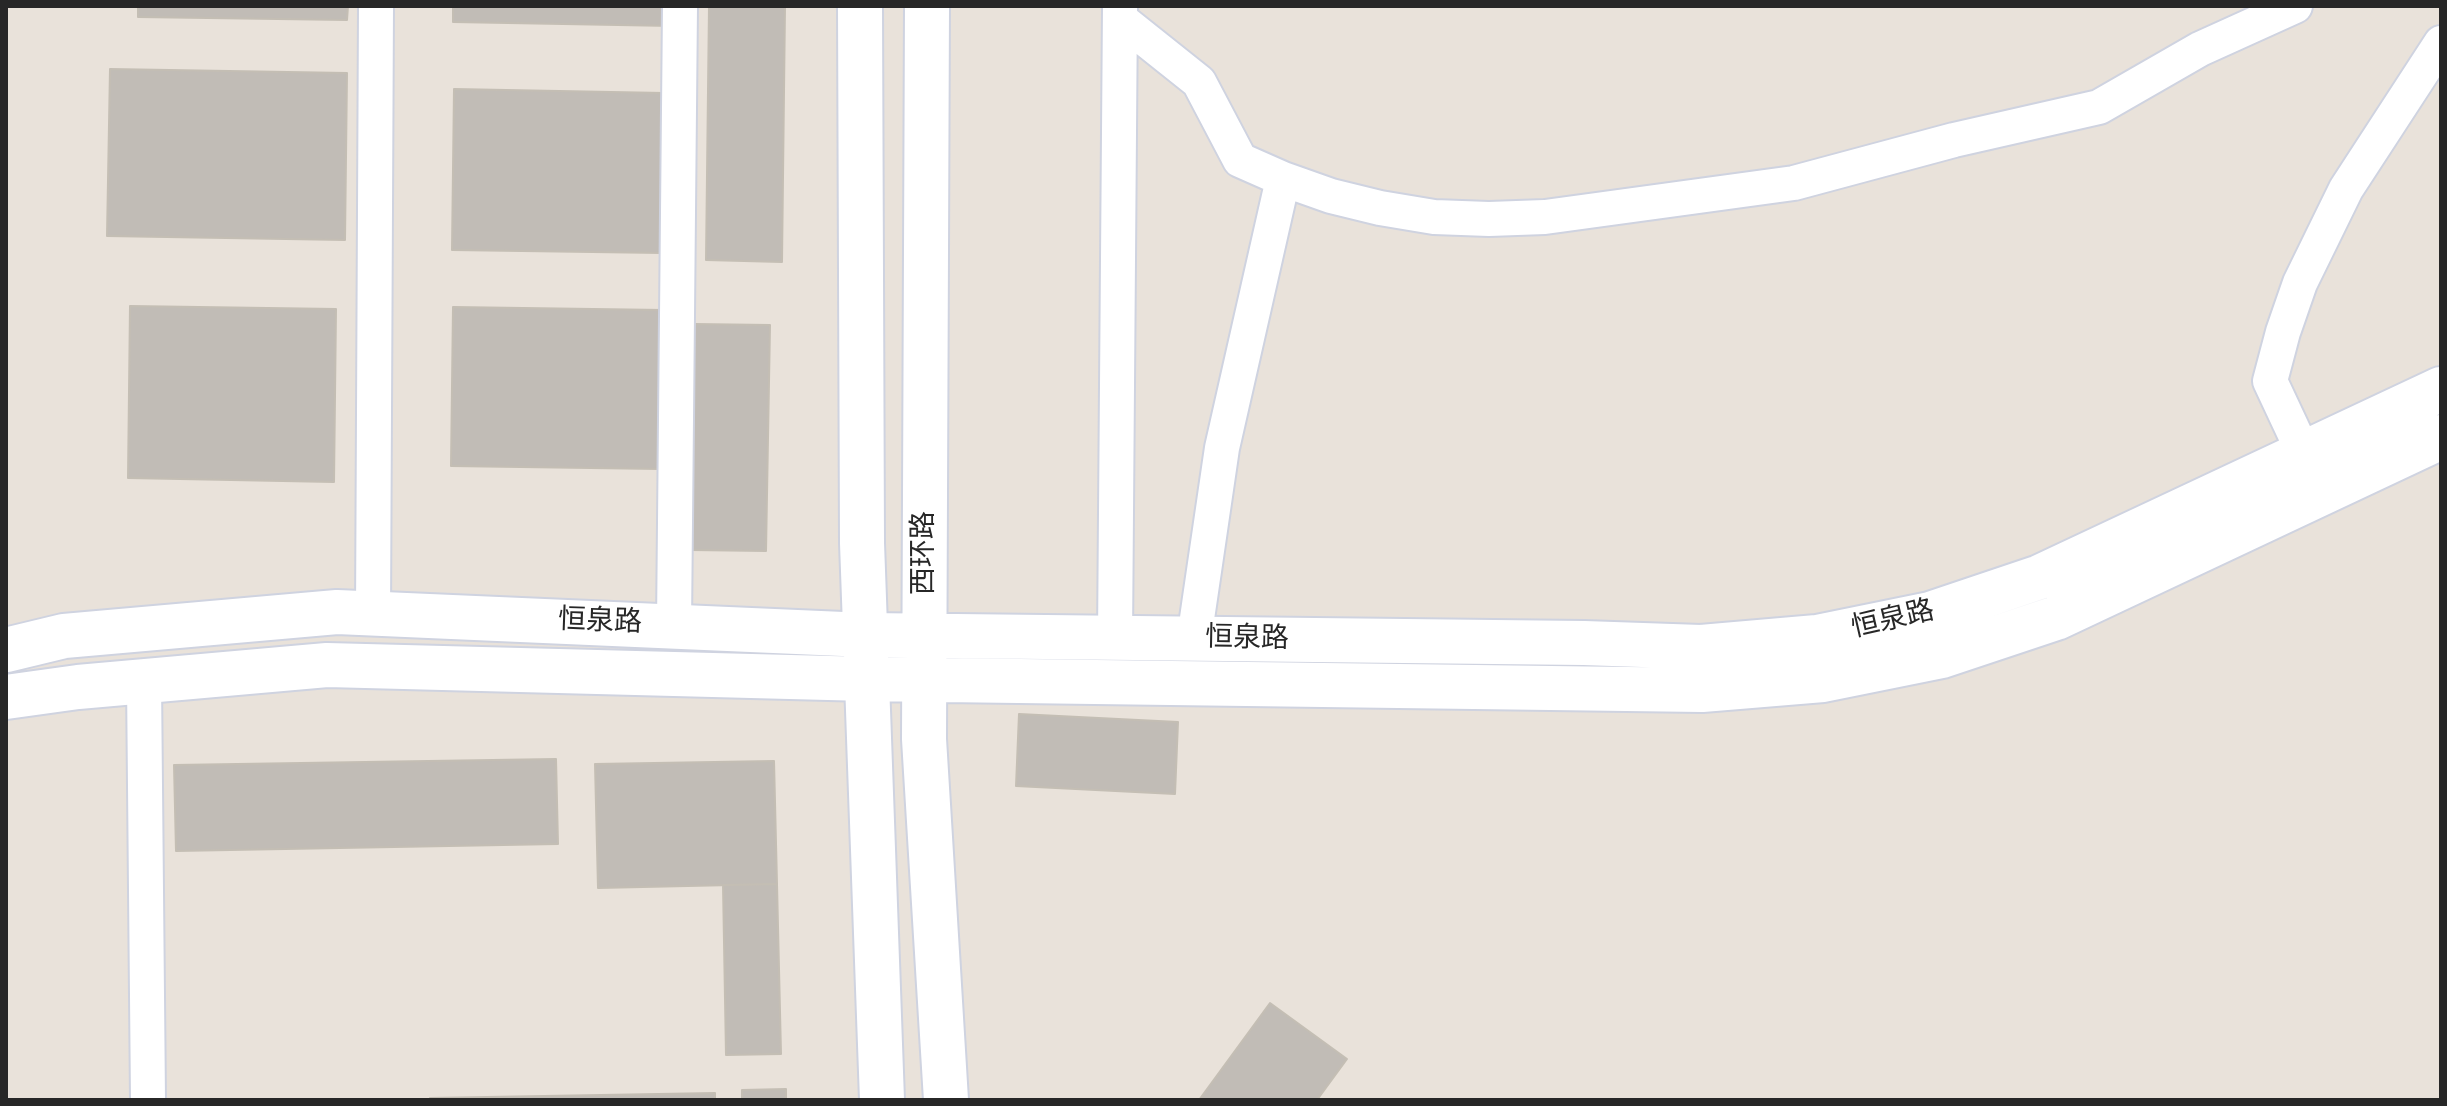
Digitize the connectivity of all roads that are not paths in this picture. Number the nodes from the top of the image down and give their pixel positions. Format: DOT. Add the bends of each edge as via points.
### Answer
graph roads {
  1 [pos="376,6"];
  2 [pos="680,6"];
  3 [pos="860,6"];
  4 [pos="927,6"];
  5 [pos="2295,6"];
  6 [pos="1120,12"];
  7 [pos="2441,43"];
  8 [pos="1283,179"];
  9 [pos="2441,389"];
  10 [pos="2441,437"];
  11 [pos="2304,453"];
  12 [pos="2322,493"];
  13 [pos="373,613"];
  14 [pos="674,625"];
  15 [pos="866,635"];
  16 [pos="924,636"];
  17 [pos="1115,638"];
  18 [pos="1194,639"];
  19 [pos="6,650"];
  20 [pos="867,679"];
  21 [pos="924,679"];
  22 [pos="144,681"];
  23 [pos="6,697"];
  24 [pos="148,1100"];
  25 [pos="882,1100"];
  26 [pos="946,1100"];
  1 -- 13 [label="street"];
  2 -- 14 [label="street"];
  3 -- 15 [label="main road"];
  4 -- 16 [label="main road, 西环路"];
  5 -- 8 [label="street" via="2200,49 2099,107 1794,183 1545,217 1489,219 1380,208"];
  6 -- 8 [label="street" via="1199,82 1240,160"];
  6 -- 17 [label="street"];
  7 -- 11 [label="street" via="2346,189 2300,283 2283,332 2270,381"];
  8 -- 18 [label="street" via="1222,448"];
  9 -- 11 [label="main road, 恒泉路"];
  10 -- 12 [label="main road, 恒泉路"];
  11 -- 12 [label="street"];
  11 -- 18 [label="main road, 恒泉路" via="2040,577 1930,614 1817,637 1701,647"];
  12 -- 21 [label="main road, 恒泉路" via="2056,618 1942,656 1823,680 1702,690"];
  13 -- 14 [label="main road, 恒泉路"];
  13 -- 19 [label="main road, 恒泉路" via="64,636"];
  14 -- 15 [label="main road, 恒泉路"];
  15 -- 16 [label="main road, 恒泉路"];
  15 -- 20 [label="main road"];
  16 -- 17 [label="main road, 恒泉路"];
  16 -- 21 [label="main road, 西环路"];
  17 -- 18 [label="main road, 恒泉路"];
  20 -- 21 [label="main road, 恒泉路"];
  20 -- 22 [label="main road, 恒泉路" via="327,665"];
  20 -- 25 [label="main road"];
  21 -- 26 [label="main road, 西环路"];
  22 -- 23 [label="main road, 恒泉路"];
  22 -- 24 [label="street"];
}
